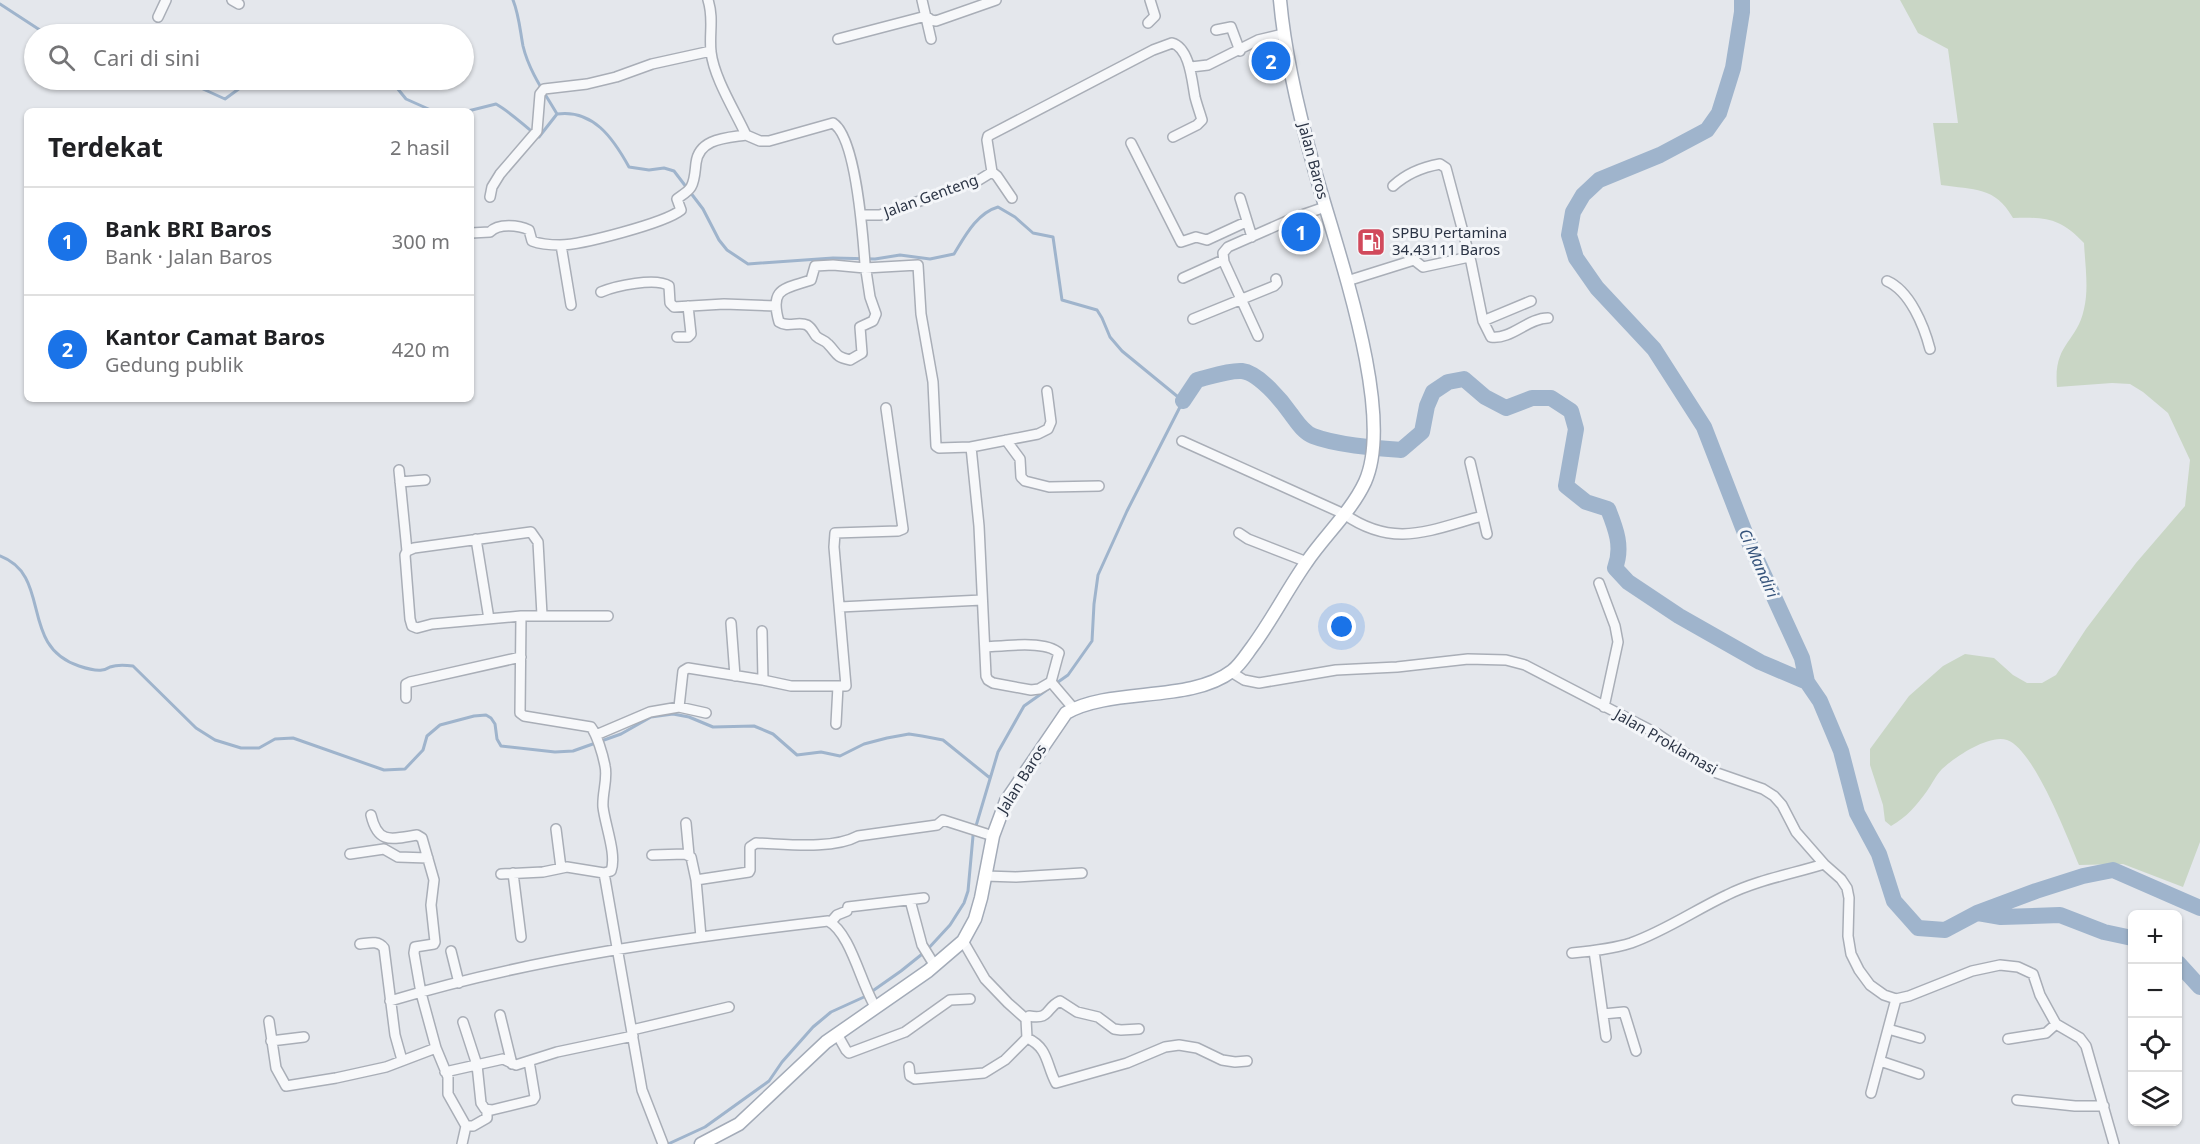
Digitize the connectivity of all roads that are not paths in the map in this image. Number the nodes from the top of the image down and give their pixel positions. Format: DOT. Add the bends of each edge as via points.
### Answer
graph roads {
  1 [pos="166,0"];
  2 [pos="708,0"];
  3 [pos="922,0"];
  4 [pos="996,0"];
  5 [pos="1150,0"];
  6 [pos="1280,0"];
  7 [pos="926,16"];
  8 [pos="158,18"];
  9 [pos="1148,23"];
  10 [pos="1216,30"];
  11 [pos="1283,34"];
  12 [pos="838,39"];
  13 [pos="931,39"];
  14 [pos="711,51"];
  15 [pos="1240,51"];
  16 [pos="1191,67"];
  17 [pos="746,135"];
  18 [pos="1173,137"];
  19 [pos="1131,143"];
  20 [pos="992,172"];
  21 [pos="1393,186"];
  22 [pos="490,196"];
  23 [pos="1012,198"];
  24 [pos="1240,198"];
  25 [pos="1325,207"];
  26 [pos="861,215"];
  27 [pos="1246,222"];
  28 [pos="474,233"];
  29 [pos="1252,237"];
  30 [pos="561,245"];
  31 [pos="1469,257"];
  32 [pos="1223,260"];
  33 [pos="865,262"];
  34 [pos="1183,278"];
  35 [pos="1276,279"];
  36 [pos="1347,281"];
  37 [pos="1887,281"];
  38 [pos="601,292"];
  39 [pos="1241,299"];
  40 [pos="1531,302"];
  41 [pos="571,305"];
  42 [pos="688,306"];
  43 [pos="776,306"];
  44 [pos="1548,318"];
  45 [pos="1193,319"];
  46 [pos="1484,321"];
  47 [pos="1258,336"];
  48 [pos="677,337"];
  49 [pos="1930,349"];
  50 [pos="1047,390"];
  51 [pos="886,408"];
  52 [pos="1006,440"];
  53 [pos="1182,441"];
  54 [pos="971,447"];
  55 [pos="1470,462"];
  56 [pos="399,470"];
  57 [pos="425,480"];
  58 [pos="400,482"];
  59 [pos="1099,486"];
  60 [pos="1344,514"];
  61 [pos="1482,516"];
  62 [pos="1239,533"];
  63 [pos="1487,534"];
  64 [pos="476,539"];
  65 [pos="407,551"];
  66 [pos="1306,562"];
  67 [pos="1599,583"];
  68 [pos="982,600"];
  69 [pos="840,607"];
  70 [pos="542,615"];
  71 [pos="521,616"];
  72 [pos="608,616"];
  73 [pos="489,619"];
  74 [pos="731,623"];
  75 [pos="762,631"];
  76 [pos="985,646"];
  77 [pos="521,657"];
  78 [pos="1231,672"];
  79 [pos="735,676"];
  80 [pos="763,680"];
  81 [pos="1055,685"];
  82 [pos="838,686"];
  83 [pos="406,698"];
  84 [pos="679,707"];
  85 [pos="1604,707"];
  86 [pos="1074,709"];
  87 [pos="706,713"];
  88 [pos="836,724"];
  89 [pos="596,738"];
  90 [pos="371,815"];
  91 [pos="686,823"];
  92 [pos="556,829"];
  93 [pos="988,834"];
  94 [pos="350,854"];
  95 [pos="652,855"];
  96 [pos="689,855"];
  97 [pos="428,858"];
  98 [pos="1824,864"];
  99 [pos="561,868"];
  100 [pos="513,873"];
  101 [pos="604,873"];
  102 [pos="1082,873"];
  103 [pos="501,874"];
  104 [pos="985,876"];
  105 [pos="696,880"];
  106 [pos="924,898"];
  107 [pos="910,900"];
  108 [pos="831,922"];
  109 [pos="521,936"];
  110 [pos="701,937"];
  111 [pos="963,941"];
  112 [pos="360,944"];
  113 [pos="451,951"];
  114 [pos="617,951"];
  115 [pos="1594,951"];
  116 [pos="1572,953"];
  117 [pos="929,957"];
  118 [pos="459,983"];
  119 [pos="421,993"];
  120 [pos="970,999"];
  121 [pos="1896,999"];
  122 [pos="390,1001"];
  123 [pos="873,1005"];
  124 [pos="729,1007"];
  125 [pos="1603,1014"];
  126 [pos="500,1015"];
  127 [pos="1026,1019"];
  128 [pos="269,1021"];
  129 [pos="463,1022"];
  130 [pos="2056,1024"];
  131 [pos="1139,1029"];
  132 [pos="1888,1029"];
  133 [pos="632,1033"];
  134 [pos="837,1034"];
  135 [pos="304,1037"];
  136 [pos="1606,1037"];
  137 [pos="1027,1038"];
  138 [pos="1920,1038"];
  139 [pos="2008,1039"];
  140 [pos="271,1041"];
  141 [pos="436,1048"];
  142 [pos="1636,1051"];
  143 [pos="402,1060"];
  144 [pos="529,1061"];
  145 [pos="1248,1061"];
  146 [pos="1880,1061"];
  147 [pos="512,1064"];
  148 [pos="477,1065"];
  149 [pos="909,1067"];
  150 [pos="445,1072"];
  151 [pos="1918,1074"];
  152 [pos="1871,1093"];
  153 [pos="2017,1100"];
  154 [pos="2104,1106"];
  155 [pos="487,1110"];
  156 [pos="466,1126"];
  157 [pos="662,1142"];
  158 [pos="462,1144"];
  159 [pos="701,1144"];
  160 [pos="2115,1144"];
  1 -- 8 [label="street"];
  2 -- 14 [label="street" via="713,21"];
  3 -- 7 [label="street"];
  4 -- 7 [label="street" via="936,21"];
  5 -- 9 [label="street" via="1155,16"];
  6 -- 11 [label="main road, Jalan Baros"];
  7 -- 12 [label="street"];
  7 -- 13 [label="street"];
  10 -- 15 [label="street" via="1231,27"];
  11 -- 15 [label="street" via="1258,40"];
  11 -- 25 [label="main road, Jalan Baros" via="1290,76"];
  14 -- 17 [label="street"];
  14 -- 22 [label="street" via="588,84 546,88 540,94 537,130 500,174"];
  15 -- 16 [label="street" via="1208,66"];
  16 -- 18 [label="street" via="1202,120"];
  16 -- 20 [label="street, Jalan Genteng" via="1178,45 1171,43 1069,93 988,137"];
  17 -- 26 [label="street, Jalan Genteng" via="769,141 830,123 836,125 843,135 855,177"];
  17 -- 30 [label="street" via="704,146 696,159 693,184 676,200 681,210 670,218 587,242"];
  19 -- 27 [label="street" via="1180,242 1198,236 1207,240"];
  20 -- 23 [label="street"];
  20 -- 26 [label="street, Jalan Genteng" via="880,215"];
  21 -- 31 [label="street" via="1427,166 1444,165"];
  24 -- 27 [label="street"];
  25 -- 29 [label="street"];
  25 -- 36 [label="main road, Jalan Baros"];
  26 -- 33 [label="street"];
  27 -- 29 [label="street"];
  28 -- 30 [label="street" via="500,227 524,228 529,230 532,241"];
  29 -- 32 [label="street" via="1225,249"];
  30 -- 41 [label="street"];
  31 -- 36 [label="street" via="1423,267 1414,260"];
  31 -- 46 [label="street"];
  32 -- 34 [label="street"];
  32 -- 39 [label="street"];
  33 -- 43 [label="street" via="814,266 811,280 781,290"];
  33 -- 43 [label="street" via="875,317 860,327 863,347 855,358 839,358 808,326 782,325"];
  33 -- 54 [label="street" via="918,266 921,314 933,382 936,446"];
  35 -- 39 [label="street" via="1276,285"];
  36 -- 60 [label="main road, Jalan Baros" via="1368,373 1374,426 1365,482"];
  37 -- 49 [label="street" via="1895,284 1906,298"];
  38 -- 42 [label="street" via="632,284 666,283 672,306"];
  39 -- 45 [label="street"];
  39 -- 47 [label="street"];
  40 -- 46 [label="street"];
  42 -- 43 [label="street"];
  42 -- 48 [label="street" via="691,334"];
  44 -- 46 [label="street" via="1496,338 1491,337"];
  50 -- 52 [label="street" via="1051,422 1048,429"];
  51 -- 69 [label="street" via="903,529 835,533"];
  52 -- 54 [label="street"];
  52 -- 59 [label="street" via="1020,459 1024,481 1049,487"];
  53 -- 60 [label="street"];
  54 -- 68 [label="street"];
  55 -- 61 [label="street"];
  56 -- 58 [label="street"];
  57 -- 58 [label="street"];
  58 -- 65 [label="street"];
  60 -- 61 [label="street" via="1368,528 1413,535"];
  60 -- 66 [label="main road"];
  61 -- 63 [label="street"];
  62 -- 66 [label="street"];
  64 -- 65 [label="street"];
  64 -- 70 [label="street" via="523,532 536,537"];
  64 -- 73 [label="street"];
  65 -- 73 [label="street" via="412,626"];
  66 -- 78 [label="main road" via="1262,633"];
  67 -- 85 [label="street" via="1618,642"];
  68 -- 69 [label="street"];
  68 -- 76 [label="street"];
  69 -- 82 [label="street" via="846,686"];
  70 -- 71 [label="street"];
  70 -- 72 [label="street"];
  71 -- 73 [label="street"];
  71 -- 77 [label="street"];
  74 -- 79 [label="street"];
  75 -- 80 [label="street"];
  76 -- 81 [label="street" via="988,680 1031,690"];
  76 -- 81 [label="street" via="1032,645 1054,649 1059,653"];
  77 -- 83 [label="street" via="411,682 406,684"];
  77 -- 89 [label="street" via="520,713 589,725"];
  78 -- 85 [label="street, Jalan Proklamasi" via="1259,683 1336,670 1468,659 1506,660 1533,669"];
  78 -- 86 [label="main road" via="1193,687"];
  79 -- 80 [label="street"];
  79 -- 84 [label="street" via="685,669"];
  80 -- 82 [label="street" via="791,687"];
  81 -- 86 [label="street"];
  82 -- 88 [label="street"];
  84 -- 87 [label="street"];
  84 -- 89 [label="street" via="650,712"];
  85 -- 98 [label="street, Jalan Proklamasi" via="1656,733 1717,773 1774,796 1796,832"];
  86 -- 93 [label="main road, Jalan Baros" via="1056,726"];
  89 -- 101 [label="street" via="606,768 603,809 612,866 611,871"];
  90 -- 97 [label="street" via="381,836 419,835"];
  91 -- 96 [label="street"];
  92 -- 99 [label="street"];
  93 -- 104 [label="main road, Jalan Baros"];
  93 -- 105 [label="street" via="944,820 937,825 862,835 847,841 752,844 749,872"];
  94 -- 97 [label="street" via="384,849 398,857"];
  95 -- 96 [label="street"];
  96 -- 105 [label="street"];
  97 -- 119 [label="street" via="435,885 431,904 435,942 413,949"];
  98 -- 115 [label="street" via="1754,884 1642,939"];
  98 -- 121 [label="street, Jalan Proklamasi" via="1846,888 1848,936 1859,970 1870,985"];
  99 -- 100 [label="street"];
  99 -- 101 [label="street"];
  100 -- 103 [label="street"];
  100 -- 109 [label="street"];
  101 -- 114 [label="street"];
  102 -- 104 [label="street"];
  104 -- 111 [label="main road, Jalan Baros" via="975,920"];
  105 -- 110 [label="street"];
  106 -- 107 [label="street"];
  107 -- 108 [label="street" via="848,907"];
  107 -- 117 [label="street"];
  108 -- 110 [label="street"];
  108 -- 123 [label="street" via="848,945"];
  110 -- 114 [label="street"];
  111 -- 117 [label="main road, Jalan Baros"];
  111 -- 127 [label="street" via="985,979"];
  112 -- 122 [label="street" via="374,942 384,948"];
  113 -- 118 [label="street"];
  114 -- 118 [label="street" via="573,956"];
  114 -- 133 [label="street"];
  115 -- 116 [label="street"];
  115 -- 125 [label="street"];
  117 -- 123 [label="main road, Jalan Baros"];
  118 -- 119 [label="street"];
  119 -- 122 [label="street"];
  119 -- 141 [label="street"];
  120 -- 134 [label="street" via="950,1000 905,1032 849,1053"];
  121 -- 130 [label="street" via="1972,970 2000,964 2033,974"];
  121 -- 132 [label="street"];
  122 -- 143 [label="street"];
  123 -- 134 [label="main road, Jalan Baros"];
  124 -- 133 [label="street"];
  125 -- 136 [label="street"];
  125 -- 142 [label="street" via="1624,1012"];
  126 -- 147 [label="street"];
  127 -- 131 [label="street" via="1046,1016 1060,1001 1077,1012 1098,1017 1114,1029"];
  127 -- 137 [label="street"];
  128 -- 140 [label="street"];
  129 -- 148 [label="street"];
  130 -- 139 [label="street" via="2046,1033"];
  130 -- 154 [label="street" via="2086,1046"];
  132 -- 138 [label="street"];
  132 -- 146 [label="street"];
  133 -- 144 [label="street"];
  133 -- 157 [label="street" via="642,1090"];
  134 -- 159 [label="main road, Jalan Baros" via="739,1124"];
  135 -- 140 [label="street"];
  137 -- 145 [label="street" via="1042,1048 1058,1084 1179,1045 1197,1048 1222,1060"];
  137 -- 149 [label="street" via="1005,1060 984,1073 915,1079 910,1076"];
  140 -- 143 [label="street" via="276,1068 286,1086 344,1077"];
  141 -- 143 [label="street"];
  141 -- 150 [label="street"];
  144 -- 147 [label="street"];
  144 -- 155 [label="street" via="534,1099"];
  146 -- 151 [label="street"];
  146 -- 152 [label="street"];
  147 -- 148 [label="street" via="503,1059"];
  148 -- 150 [label="street"];
  148 -- 155 [label="street" via="481,1102"];
  150 -- 156 [label="street" via="450,1097"];
  153 -- 154 [label="street"];
  154 -- 160 [label="street"];
  155 -- 156 [label="street" via="487,1118"];
  156 -- 158 [label="street"];
}
